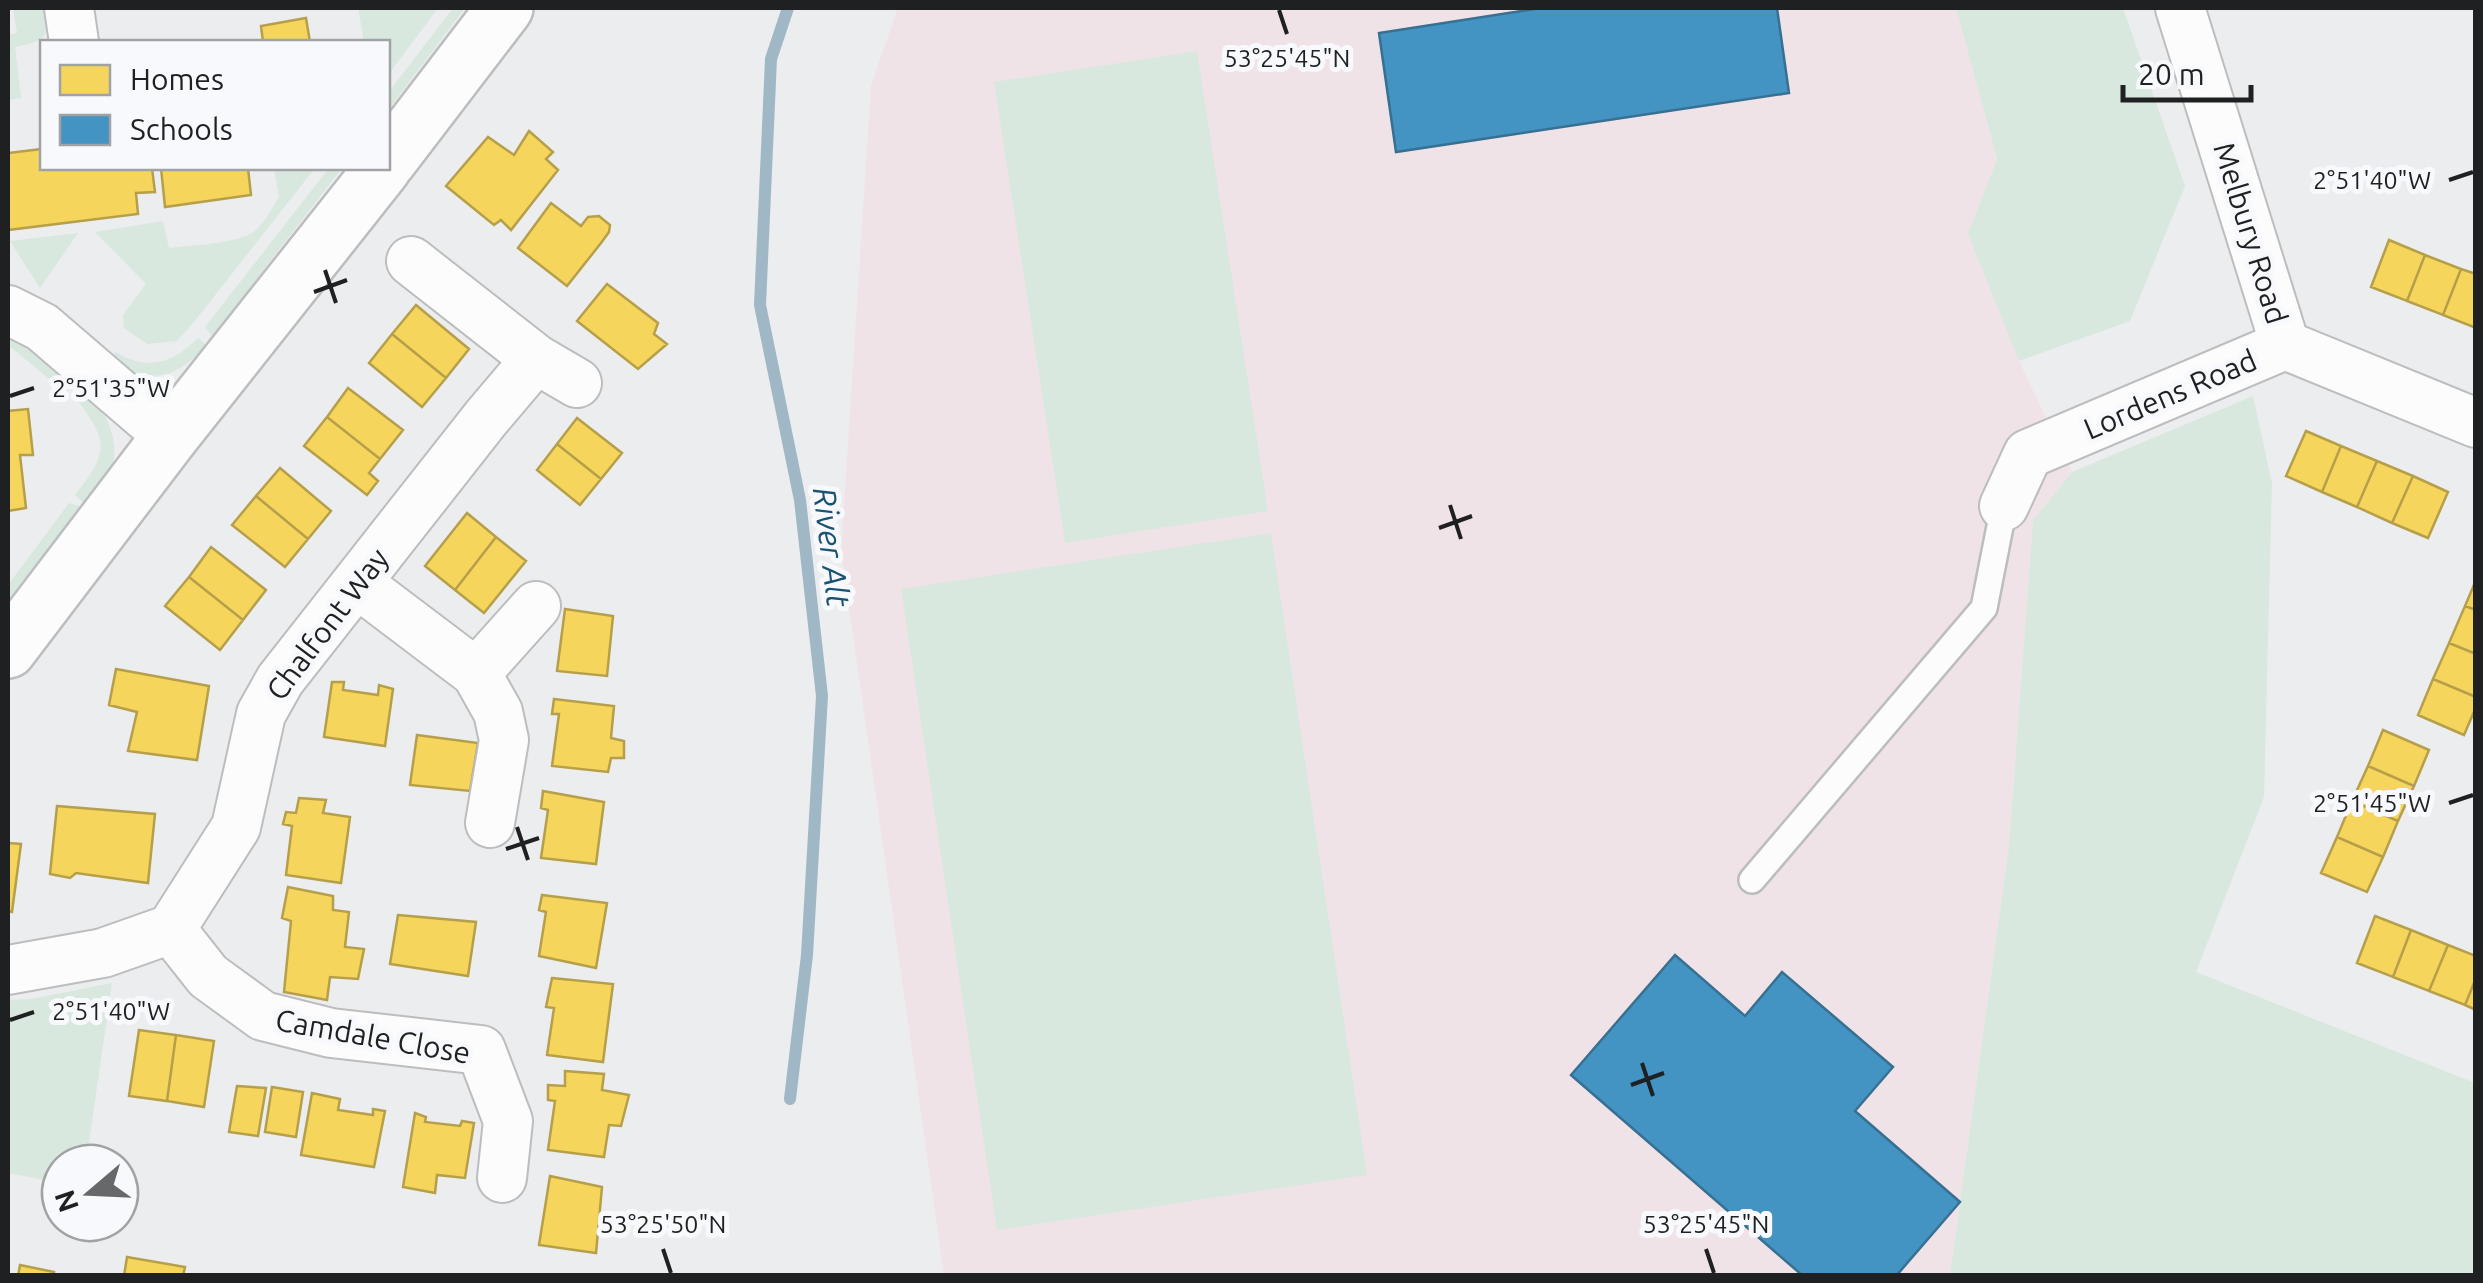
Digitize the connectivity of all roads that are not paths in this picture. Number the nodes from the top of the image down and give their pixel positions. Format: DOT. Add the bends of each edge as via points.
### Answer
graph roads {
  1 [pos="69,8"];
  2 [pos="505,8"];
  3 [pos="2180,8"];
  4 [pos="74,40"];
  5 [pos="390,158"];
  6 [pos="381,170"];
  7 [pos="411,260"];
  8 [pos="8,310"];
  9 [pos="2285,345"];
  10 [pos="536,359"];
  11 [pos="577,383"];
  12 [pos="2476,423"];
  13 [pos="170,437"];
  14 [pos="2004,506"];
  15 [pos="357,583"];
  16 [pos="536,606"];
  17 [pos="8,650"];
  18 [pos="476,674"];
  19 [pos="490,823"];
  20 [pos="1752,880"];
  21 [pos="171,929"];
  22 [pos="8,970"];
  23 [pos="502,1178"];
  1 -- 4 [label="street"];
  2 -- 5 [label="street"];
  3 -- 9 [label="street, Melbury Road"];
  6 -- 13 [label="street"];
  7 -- 10 [label="street"];
  8 -- 13 [label="street" via="42,327"];
  9 -- 12 [label="street, Lordens Road"];
  9 -- 14 [label="street, Lordens Road" via="2028,454"];
  10 -- 11 [label="street"];
  10 -- 15 [label="street, Chalfont Way"];
  13 -- 17 [label="street"];
  14 -- 20 [label="lane" via="1984,608"];
  15 -- 18 [label="street"];
  15 -- 21 [label="street, Chalfont Way" via="261,714 236,827"];
  16 -- 18 [label="street"];
  18 -- 19 [label="street" via="498,712 504,740"];
  21 -- 22 [label="street" via="103,953"];
  21 -- 23 [label="street, Camdale Close" via="208,976 263,1016 331,1034 481,1050 508,1121"];
}
